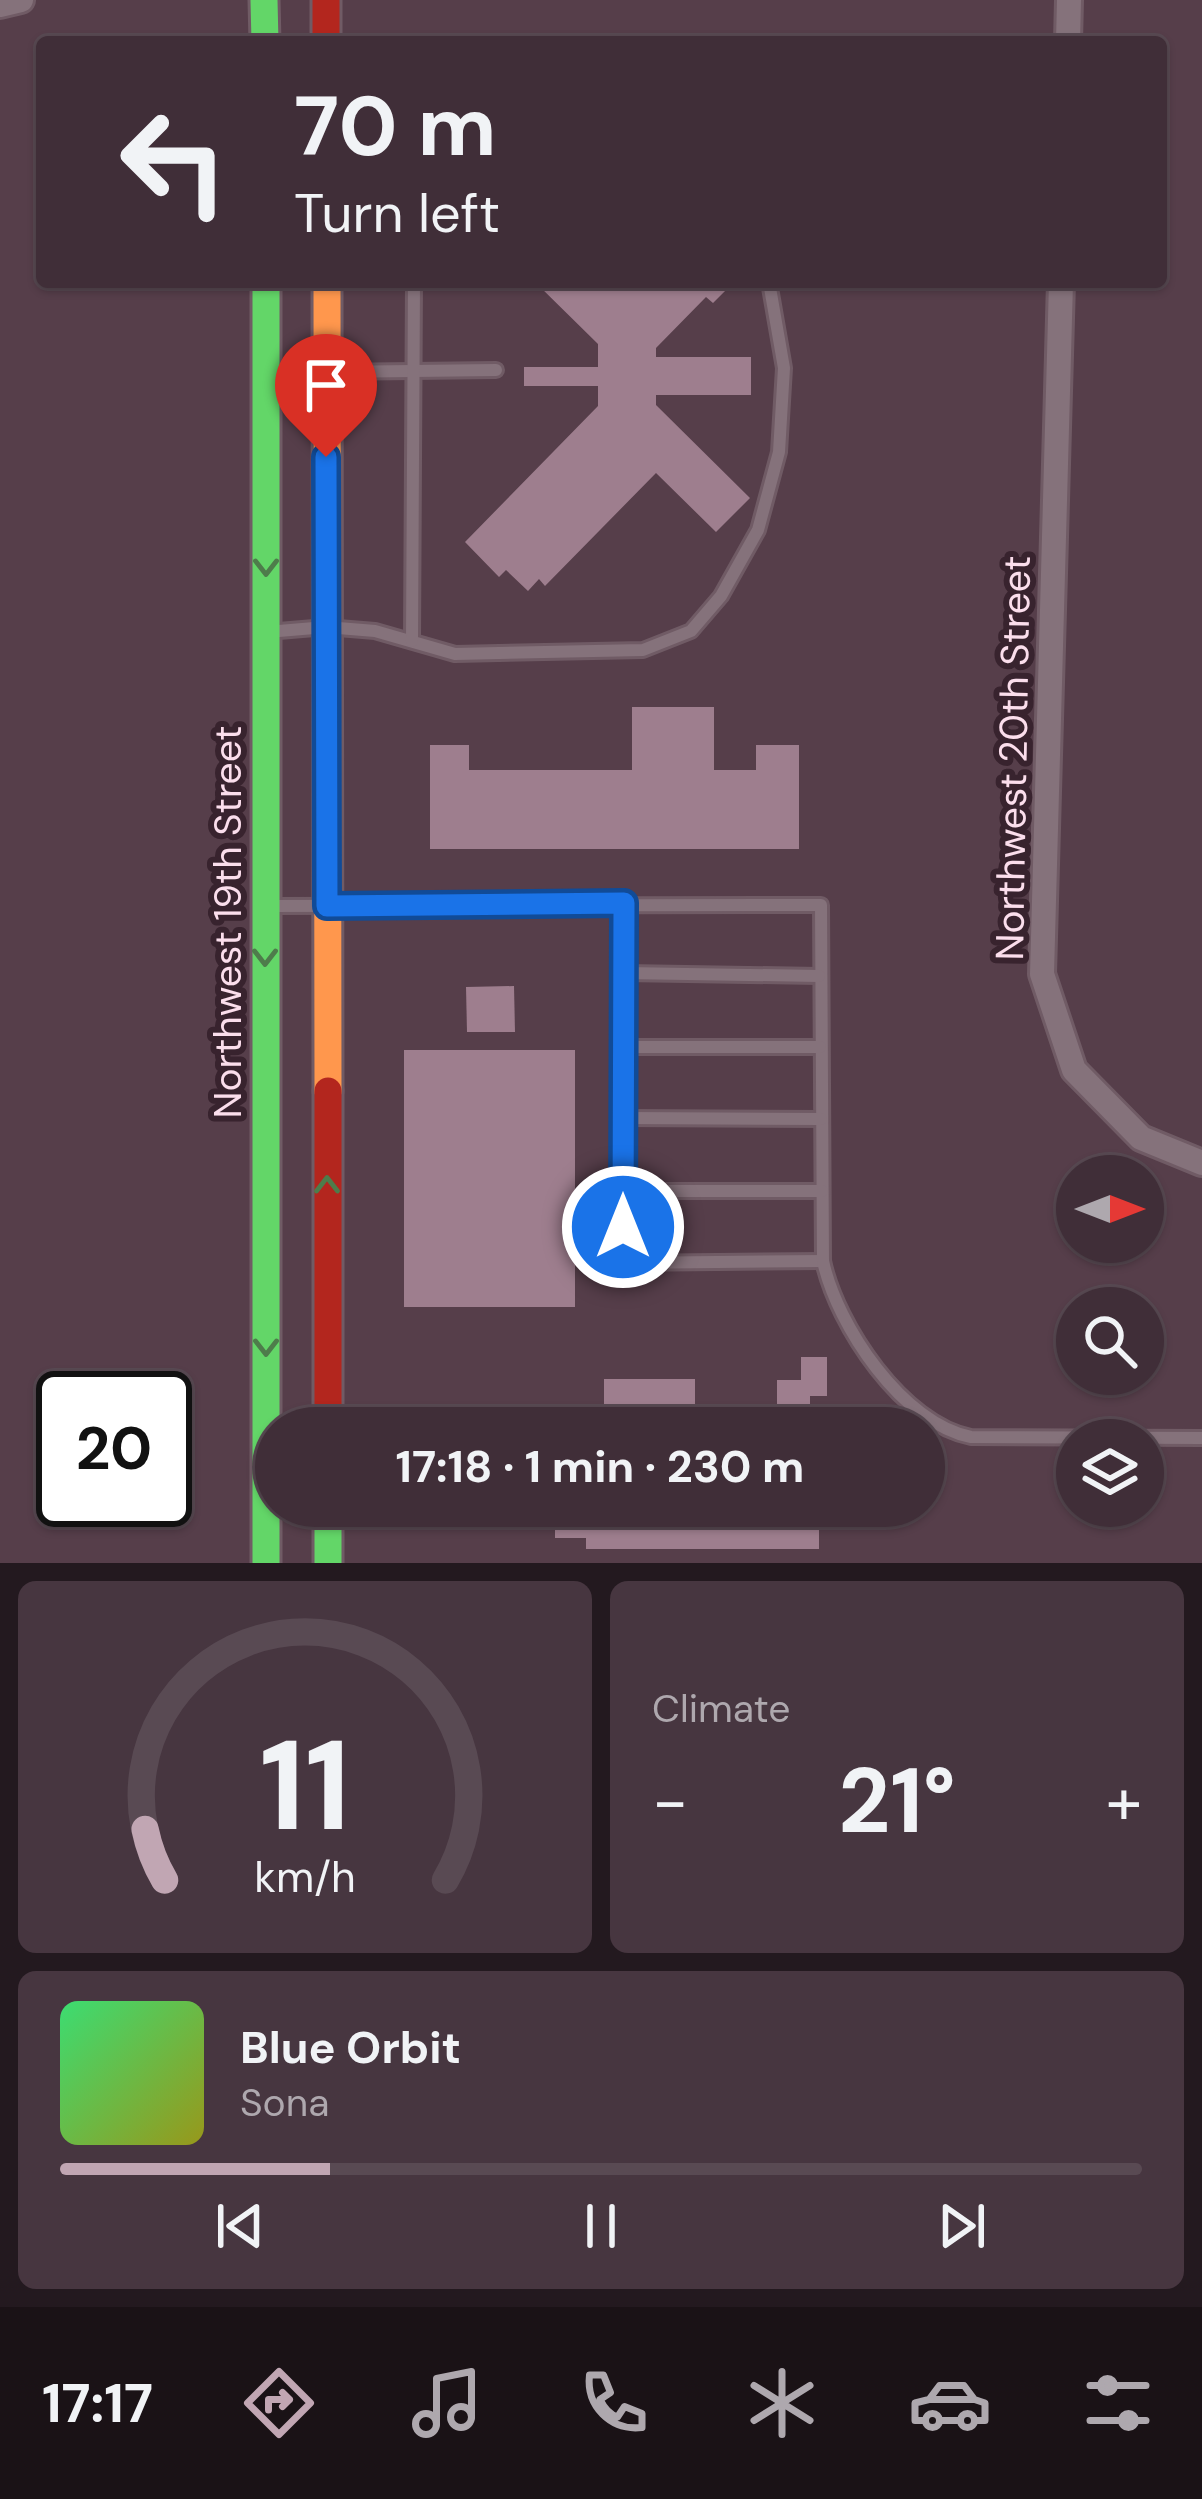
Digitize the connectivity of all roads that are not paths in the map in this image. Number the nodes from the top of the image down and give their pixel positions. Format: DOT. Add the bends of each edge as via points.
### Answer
graph roads {
  1 [pos="21,0"];
  2 [pos="265,0"];
  3 [pos="326,0"];
  4 [pos="1069,0"];
  5 [pos="0,4"];
  6 [pos="265,36"];
  7 [pos="326,36"];
  8 [pos="1068,36"];
  9 [pos="266,288"];
  10 [pos="327,288"];
  11 [pos="414,288"];
  12 [pos="771,288"];
  13 [pos="1061,288"];
  14 [pos="414,370"];
  15 [pos="496,370"];
  16 [pos="326,372"];
  17 [pos="326,627"];
  18 [pos="266,632"];
  19 [pos="412,641"];
  20 [pos="624,903"];
  21 [pos="265,906"];
  22 [pos="327,906"];
  23 [pos="625,973"];
  24 [pos="819,976"];
  25 [pos="624,1047"];
  26 [pos="820,1047"];
  27 [pos="624,1118"];
  28 [pos="821,1119"];
  29 [pos="1202,1163"];
  30 [pos="623,1191"];
  31 [pos="822,1191"];
  32 [pos="823,1261"];
  33 [pos="328,1407"];
  34 [pos="1202,1438"];
  35 [pos="328,1527"];
  36 [pos="266,1563"];
  37 [pos="328,1563"];
  1 -- 5 [label="street"];
  2 -- 6 [label="street"];
  3 -- 7 [label="street"];
  4 -- 8 [label="street"];
  9 -- 18 [label="street, Northwest 19th Street, one-way"];
  10 -- 16 [label="street"];
  11 -- 14 [label="lane"];
  12 -- 19 [label="lane" via="784,368 779,452 758,530 691,631 643,650 455,654"];
  13 -- 29 [label="street, Northwest 20th Street" via="1042,974 1074,1070 1141,1138"];
  14 -- 15 [label="lane"];
  14 -- 16 [label="lane"];
  14 -- 19 [label="lane"];
  16 -- 17 [label="street"];
  17 -- 18 [label="lane"];
  17 -- 19 [label="lane"];
  17 -- 22 [label="street"];
  18 -- 21 [label="street, Northwest 19th Street"];
  20 -- 22 [label="lane"];
  20 -- 23 [label="lane"];
  20 -- 24 [label="lane" via="821,905"];
  21 -- 22 [label="lane"];
  21 -- 36 [label="street, Northwest 19th Street, one-way"];
  33 -- 22 [label="street, one-way"];
  23 -- 24 [label="lane"];
  23 -- 25 [label="lane"];
  24 -- 26 [label="lane"];
  25 -- 26 [label="lane"];
  25 -- 27 [label="lane"];
  26 -- 28 [label="lane"];
  27 -- 28 [label="lane"];
  27 -- 30 [label="lane"];
  28 -- 31 [label="lane"];
  30 -- 31 [label="lane"];
  30 -- 32 [label="lane" via="623,1263"];
  31 -- 32 [label="lane"];
  32 -- 34 [label="lane" via="830,1293 876,1364 946,1432"];
  35 -- 37 [label="street"];
}
